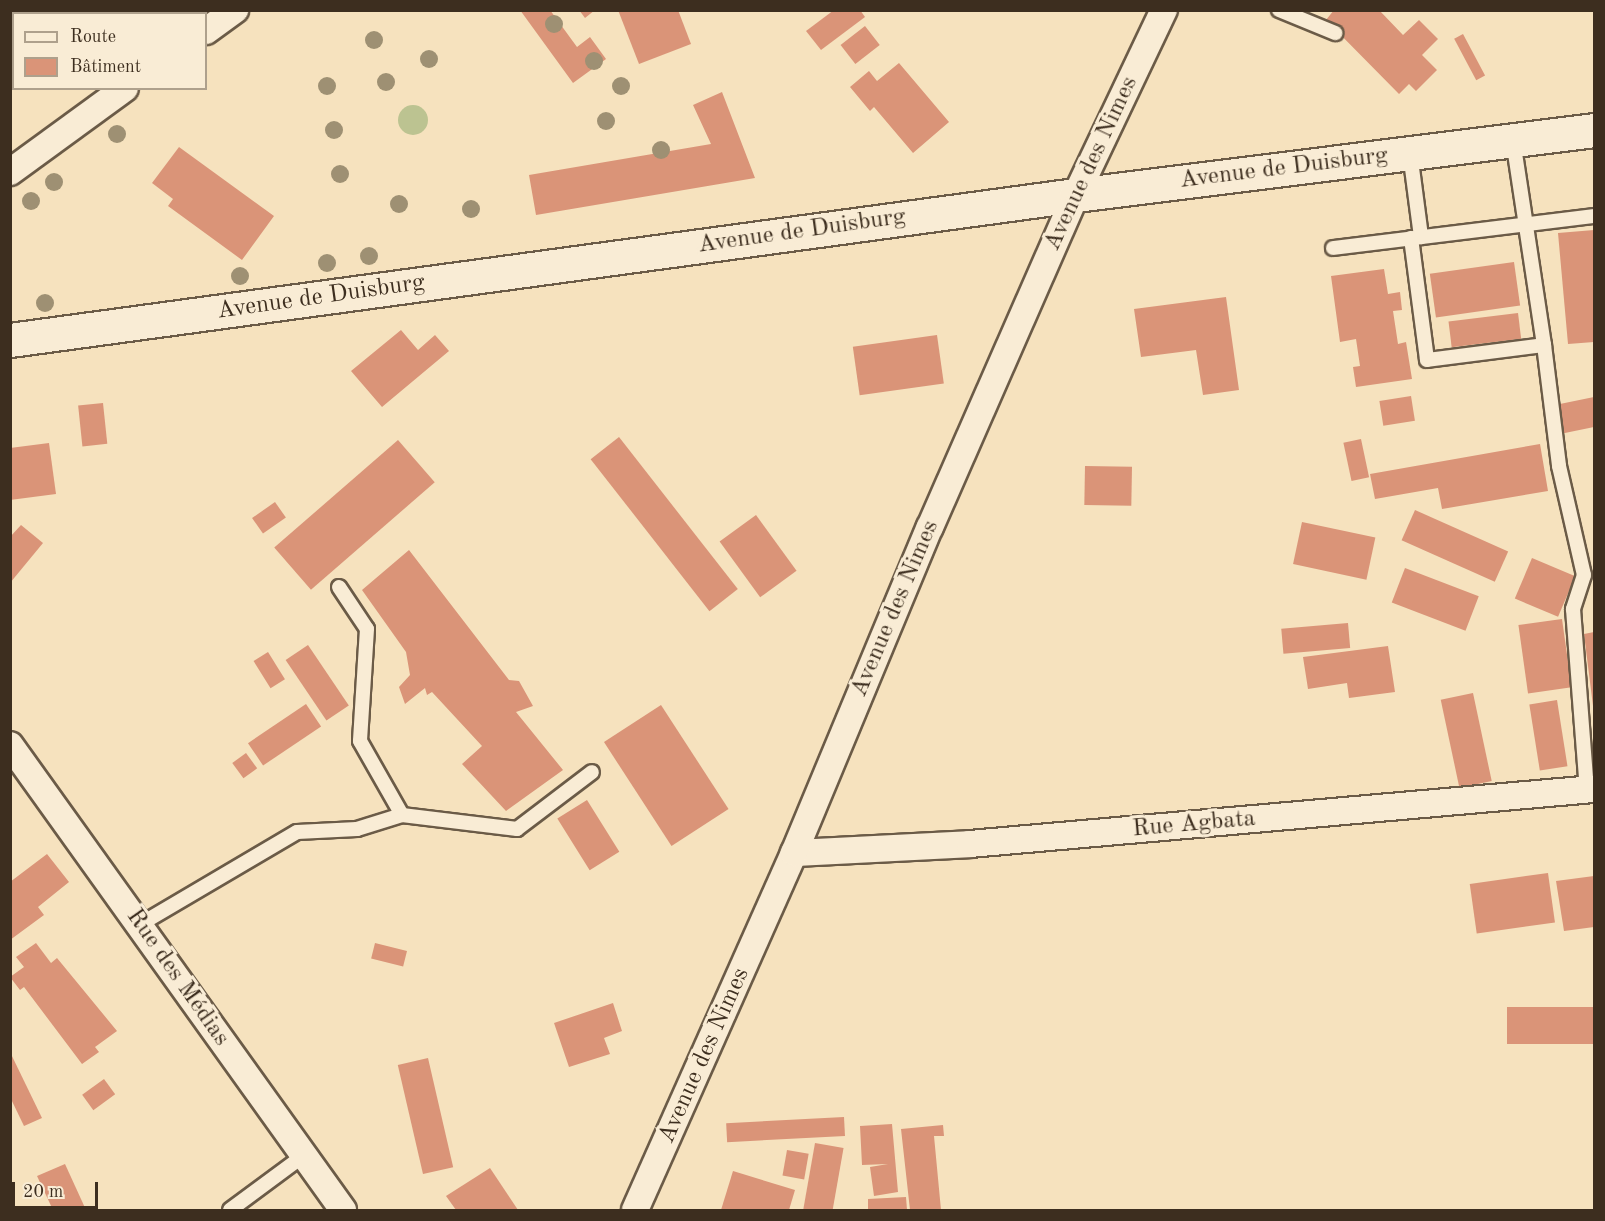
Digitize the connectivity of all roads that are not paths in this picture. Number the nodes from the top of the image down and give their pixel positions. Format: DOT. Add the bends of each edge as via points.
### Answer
graph roads {
  1 [pos="235,10"];
  2 [pos="1164,10"];
  3 [pos="1279,10"];
  4 [pos="207,30"];
  5 [pos="1335,33"];
  6 [pos="122,90"];
  7 [pos="1594,130"];
  8 [pos="1513,140"];
  9 [pos="1410,153"];
  10 [pos="10,172"];
  11 [pos="1076,195"];
  12 [pos="1594,216"];
  13 [pos="1525,224"];
  14 [pos="1416,237"];
  15 [pos="1333,248"];
  16 [pos="10,340"];
  17 [pos="1544,345"];
  18 [pos="339,587"];
  19 [pos="10,745"];
  20 [pos="592,772"];
  21 [pos="1591,789"];
  22 [pos="402,815"];
  23 [pos="794,853"];
  24 [pos="139,925"];
  25 [pos="303,1156"];
  26 [pos="230,1210"];
  27 [pos="343,1210"];
  28 [pos="635,1210"];
  1 -- 4 [label="street"];
  2 -- 11 [label="street, Avenue des Nimes"];
  3 -- 5 [label="lane"];
  6 -- 10 [label="street"];
  7 -- 8 [label="street, Avenue de Duisburg"];
  8 -- 9 [label="street, Avenue de Duisburg"];
  8 -- 13 [label="lane"];
  9 -- 11 [label="street, Avenue de Duisburg"];
  9 -- 14 [label="lane"];
  11 -- 16 [label="street, Avenue de Duisburg"];
  11 -- 23 [label="street, Avenue des Nimes" via="930,527"];
  12 -- 13 [label="lane"];
  13 -- 14 [label="lane"];
  13 -- 17 [label="lane"];
  14 -- 15 [label="lane"];
  14 -- 17 [label="lane" via="1427,360"];
  17 -- 21 [label="lane" via="1559,466 1584,574 1573,609"];
  18 -- 22 [label="lane" via="367,629 360,741"];
  19 -- 24 [label="street, Rue des Médias"];
  20 -- 22 [label="lane" via="517,829"];
  21 -- 23 [label="street, Rue Agbata" via="970,844"];
  22 -- 24 [label="lane" via="357,829 297,832"];
  23 -- 28 [label="street, Avenue des Nimes"];
  24 -- 25 [label="street, Rue des Médias"];
  25 -- 26 [label="lane"];
  25 -- 27 [label="street, Rue des Médias"];
}
